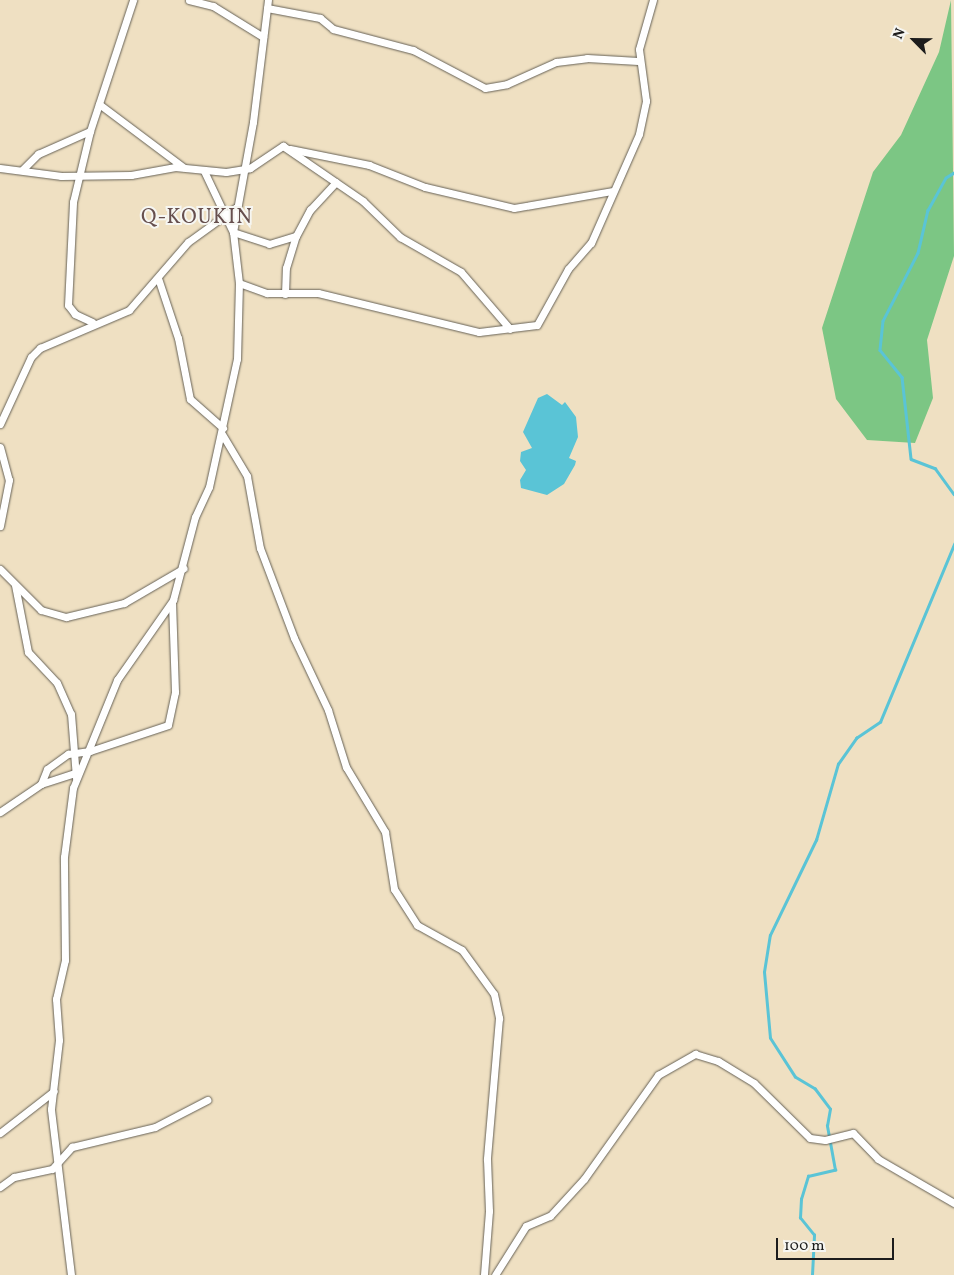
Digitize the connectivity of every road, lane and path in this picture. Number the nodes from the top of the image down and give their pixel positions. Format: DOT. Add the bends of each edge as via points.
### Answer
graph roads {
  1 [pos="133,0"];
  2 [pos="190,0"];
  3 [pos="653,0"];
  4 [pos="268,4"];
  5 [pos="263,37"];
  6 [pos="638,61"];
  7 [pos="99,104"];
  8 [pos="90,131"];
  9 [pos="289,149"];
  10 [pos="184,167"];
  11 [pos="0,168"];
  12 [pos="22,170"];
  13 [pos="244,170"];
  14 [pos="204,171"];
  15 [pos="80,173"];
  16 [pos="336,182"];
  17 [pos="612,190"];
  18 [pos="235,208"];
  19 [pos="225,217"];
  20 [pos="233,232"];
  21 [pos="296,236"];
  22 [pos="158,278"];
  23 [pos="239,283"];
  24 [pos="285,294"];
  25 [pos="92,322"];
  26 [pos="510,329"];
  27 [pos="0,424"];
  28 [pos="222,431"];
  29 [pos="0,447"];
  30 [pos="0,526"];
  31 [pos="184,567"];
  32 [pos="0,569"];
  33 [pos="15,585"];
  34 [pos="172,602"];
  35 [pos="90,751"];
  36 [pos="74,752"];
  37 [pos="75,776"];
  38 [pos="41,784"];
  39 [pos="0,812"];
  40 [pos="54,1091"];
  41 [pos="207,1100"];
  42 [pos="0,1133"];
  43 [pos="60,1160"];
  44 [pos="0,1186"];
  45 [pos="954,1203"];
  46 [pos="71,1275"];
  47 [pos="484,1275"];
  48 [pos="495,1275"];
  1 -- 7 [label="street"];
  2 -- 5 [label="street" via="220,9"];
  3 -- 6 [label="street"];
  4 -- 5 [label="street"];
  4 -- 6 [label="street" via="320,18 333,29 413,50 485,88 508,84 556,62 587,58"];
  5 -- 13 [label="street"];
  6 -- 17 [label="street" via="646,94 643,121"];
  7 -- 8 [label="street"];
  7 -- 10 [label="street"];
  8 -- 12 [label="street" via="38,154"];
  8 -- 15 [label="street"];
  9 -- 13 [label="street" via="280,147"];
  9 -- 16 [label="street"];
  9 -- 17 [label="street" via="369,165 421,185 514,208"];
  10 -- 14 [label="street"];
  10 -- 15 [label="street" via="131,175"];
  11 -- 12 [label="street"];
  12 -- 15 [label="street" via="48,175"];
  13 -- 14 [label="street"];
  13 -- 18 [label="street"];
  14 -- 19 [label="street"];
  15 -- 25 [label="street" via="70,224 68,304 75,314"];
  16 -- 21 [label="street" via="310,210"];
  16 -- 26 [label="street" via="400,237 460,272"];
  17 -- 26 [label="street" via="591,243 568,268 539,323"];
  18 -- 19 [label="street"];
  18 -- 20 [label="street"];
  19 -- 20 [label="street"];
  19 -- 22 [label="street" via="188,242"];
  20 -- 21 [label="street" via="269,244"];
  20 -- 23 [label="street"];
  21 -- 24 [label="street" via="286,268"];
  22 -- 25 [label="street" via="129,310"];
  22 -- 28 [label="street" via="178,338 190,398"];
  23 -- 24 [label="street" via="267,294"];
  23 -- 28 [label="street" via="237,358"];
  24 -- 26 [label="street" via="318,293 479,332"];
  25 -- 27 [label="street" via="52,340 31,357"];
  28 -- 31 [label="street"];
  28 -- 47 [label="street" via="247,476 260,548 294,638 328,710 346,767 385,832 394,889 417,925 462,950 494,994 499,1018 487,1159 489,1211"];
  29 -- 30 [label="street" via="9,480"];
  31 -- 33 [label="street" via="124,603 66,617 40,610"];
  31 -- 34 [label="street"];
  32 -- 33 [label="street"];
  33 -- 36 [label="street" via="28,652 57,683 68,704"];
  34 -- 35 [label="street" via="122,670"];
  34 -- 35 [label="street" via="175,692 170,721 160,730"];
  35 -- 36 [label="street"];
  35 -- 37 [label="street"];
  36 -- 37 [label="street"];
  36 -- 38 [label="street" via="47,769"];
  37 -- 38 [label="street"];
  37 -- 40 [label="street" via="64,857 65,960 56,999 59,1040"];
  38 -- 39 [label="street"];
  40 -- 42 [label="street" via="26,1118"];
  40 -- 43 [label="street" via="52,1109"];
  41 -- 43 [label="street" via="155,1127 72,1147"];
  43 -- 44 [label="street" via="48,1171 14,1177"];
  43 -- 46 [label="street"];
  45 -- 48 [label="street" via="878,1159 853,1133 825,1140 810,1138 754,1083 726,1065 695,1054 658,1074 584,1179 550,1216 526,1226"];
}
